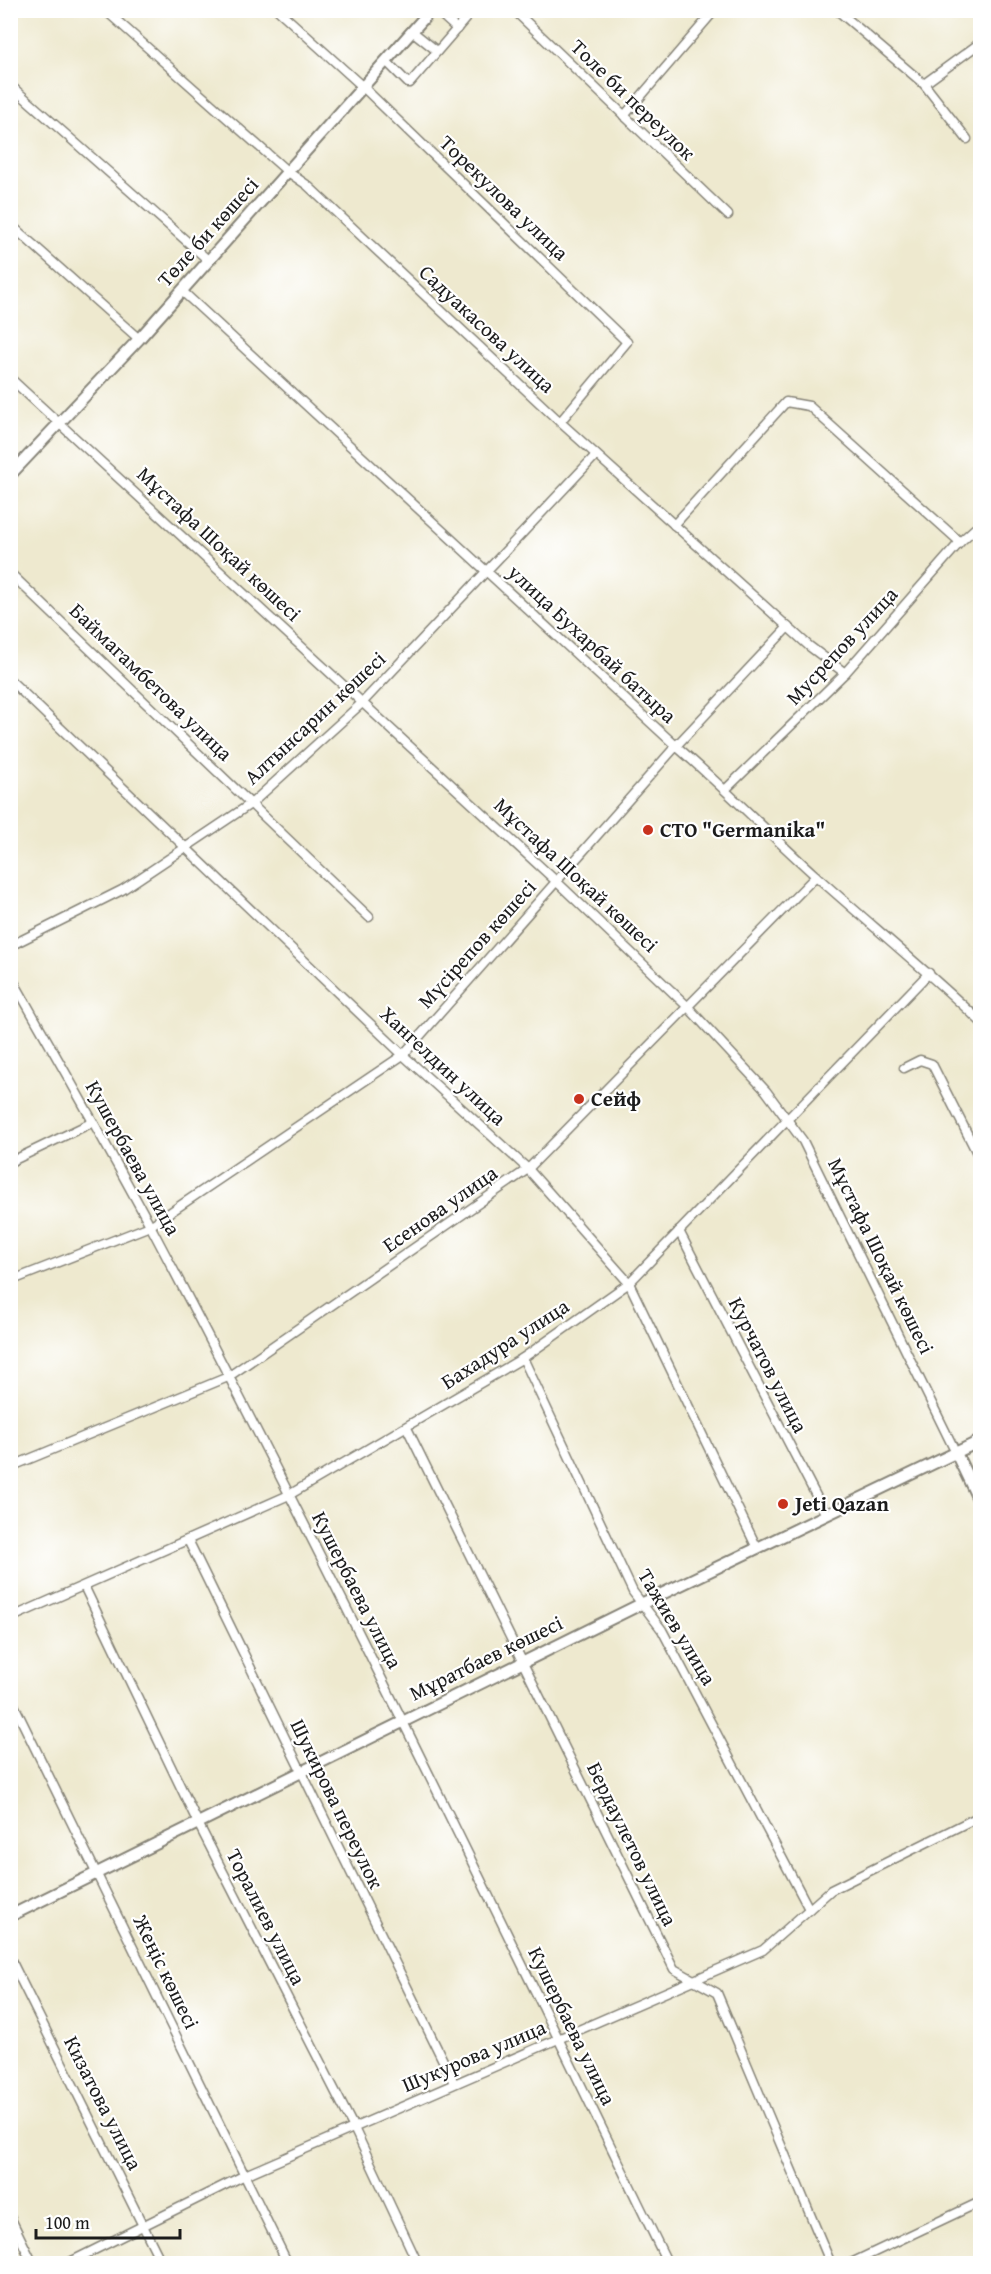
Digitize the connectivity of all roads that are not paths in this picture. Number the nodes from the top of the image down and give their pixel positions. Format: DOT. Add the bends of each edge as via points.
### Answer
graph roads {
  1 [pos="105,10"];
  2 [pos="278,10"];
  3 [pos="431,10"];
  4 [pos="436,10"];
  5 [pos="473,10"];
  6 [pos="514,10"];
  7 [pos="715,10"];
  8 [pos="837,10"];
  9 [pos="457,29"];
  10 [pos="412,32"];
  11 [pos="981,43"];
  12 [pos="438,51"];
  13 [pos="386,61"];
  14 [pos="924,84"];
  15 [pos="10,85"];
  16 [pos="363,87"];
  17 [pos="624,116"];
  18 [pos="967,139"];
  19 [pos="288,172"];
  20 [pos="728,215"];
  21 [pos="10,224"];
  22 [pos="208,260"];
  23 [pos="182,291"];
  24 [pos="139,339"];
  25 [pos="10,378"];
  26 [pos="560,422"];
  27 [pos="59,423"];
  28 [pos="596,455"];
  29 [pos="10,475"];
  30 [pos="981,524"];
  31 [pos="674,525"];
  32 [pos="960,542"];
  33 [pos="486,572"];
  34 [pos="10,573"];
  35 [pos="788,627"];
  36 [pos="845,673"];
  37 [pos="10,680"];
  38 [pos="362,703"];
  39 [pos="676,746"];
  40 [pos="726,789"];
  41 [pos="252,802"];
  42 [pos="186,847"];
  43 [pos="816,876"];
  44 [pos="557,882"];
  45 [pos="369,917"];
  46 [pos="10,946"];
  47 [pos="929,973"];
  48 [pos="10,975"];
  49 [pos="687,1006"];
  50 [pos="981,1021"];
  51 [pos="403,1055"];
  52 [pos="904,1068"];
  53 [pos="787,1117"];
  54 [pos="93,1122"];
  55 [pos="981,1159"];
  56 [pos="10,1162"];
  57 [pos="528,1169"];
  58 [pos="150,1226"];
  59 [pos="679,1231"];
  60 [pos="10,1281"];
  61 [pos="629,1282"];
  62 [pos="523,1358"];
  63 [pos="228,1377"];
  64 [pos="407,1428"];
  65 [pos="981,1441"];
  66 [pos="956,1453"];
  67 [pos="10,1467"];
  68 [pos="289,1495"];
  69 [pos="981,1503"];
  70 [pos="826,1515"];
  71 [pos="188,1540"];
  72 [pos="757,1548"];
  73 [pos="84,1586"];
  74 [pos="641,1604"];
  75 [pos="10,1618"];
  76 [pos="522,1662"];
  77 [pos="10,1697"];
  78 [pos="404,1720"];
  79 [pos="300,1771"];
  80 [pos="981,1816"];
  81 [pos="198,1823"];
  82 [pos="98,1873"];
  83 [pos="809,1909"];
  84 [pos="10,1916"];
  85 [pos="10,1958"];
  86 [pos="696,1979"];
  87 [pos="558,2039"];
  88 [pos="454,2084"];
  89 [pos="354,2128"];
  90 [pos="245,2175"];
  91 [pos="979,2202"];
  92 [pos="10,2217"];
  93 [pos="144,2225"];
  94 [pos="33,2264"];
  95 [pos="66,2264"];
  96 [pos="162,2264"];
  97 [pos="288,2264"];
  98 [pos="418,2264"];
  99 [pos="668,2264"];
  100 [pos="831,2264"];
  101 [pos="849,2264"];
  1 -- 19 [label="street, Садуакасова улица"];
  2 -- 16 [label="street, Торекулова улица"];
  3 -- 10 [label="street, Төле би көшесі"];
  4 -- 9 [label="street"];
  5 -- 9 [label="street"];
  6 -- 17 [label="street, Толе би переулок"];
  7 -- 17 [label="street"];
  8 -- 14 [label="street"];
  9 -- 12 [label="street"];
  10 -- 12 [label="street"];
  10 -- 13 [label="street, Төле би көшесі"];
  11 -- 14 [label="street"];
  12 -- 13 [label="street" via="410,83"];
  13 -- 16 [label="street, Төле би көшесі"];
  14 -- 18 [label="street"];
  15 -- 22 [label="street"];
  16 -- 19 [label="street, Төле би көшесі"];
  16 -- 26 [label="street, Торекулова улица" via="627,342"];
  17 -- 20 [label="street, Толе би переулок"];
  19 -- 22 [label="street, Төле би көшесі"];
  19 -- 26 [label="street, Садуакасова улица" via="307,185"];
  21 -- 24 [label="street"];
  22 -- 23 [label="street, Төле би көшесі"];
  23 -- 24 [label="street, Төле би көшесі"];
  23 -- 33 [label="street, улица Бухарбай батыра"];
  24 -- 27 [label="street, Төле би көшесі"];
  25 -- 27 [label="street, Мұстафа Шоқай көшесі"];
  26 -- 28 [label="street, Садуакасова улица"];
  27 -- 29 [label="street, Төле би көшесі"];
  27 -- 38 [label="street, Мұстафа Шоқай көшесі"];
  28 -- 31 [label="street, Садуакасова улица"];
  28 -- 33 [label="street, Алтынсарин көшесі"];
  30 -- 32 [label="street, Мусрепов улица"];
  31 -- 32 [label="street" via="786,402 809,406"];
  31 -- 35 [label="street, Садуакасова улица"];
  32 -- 36 [label="street, Мусрепов улица"];
  33 -- 38 [label="street, Алтынсарин көшесі"];
  33 -- 39 [label="street, улица Бухарбай батыра"];
  34 -- 41 [label="street, Баймагамбетова улица"];
  35 -- 36 [label="street, Садуакасова улица"];
  35 -- 39 [label="street, Мүсірепов көшесі"];
  36 -- 40 [label="street, Мусрепов улица"];
  37 -- 42 [label="street, Хангелдин улица"];
  38 -- 41 [label="street, Алтынсарин көшесі"];
  38 -- 44 [label="street, Мұстафа Шоқай көшесі"];
  39 -- 40 [label="street, улица Бухарбай батыра"];
  39 -- 44 [label="street, Мүсірепов көшесі"];
  40 -- 43 [label="street, улица Бухарбай батыра"];
  41 -- 42 [label="street, Алтынсарин көшесі"];
  41 -- 45 [label="street, Баймагамбетова улица"];
  42 -- 46 [label="street, Алтынсарин көшесі" via="122,890"];
  42 -- 51 [label="street, Хангелдин улица"];
  43 -- 47 [label="street, улица Бухарбай батыра"];
  43 -- 49 [label="street, Есенова улица"];
  44 -- 49 [label="street, Мұстафа Шоқай көшесі"];
  44 -- 51 [label="street, Мүсірепов көшесі"];
  47 -- 50 [label="street, улица Бухарбай батыра"];
  47 -- 53 [label="street, Бахадура улица"];
  48 -- 54 [label="street, Кушербаева улица"];
  49 -- 53 [label="street, Мұстафа Шоқай көшесі"];
  49 -- 57 [label="street, Есенова улица"];
  51 -- 57 [label="street, Хангелдин улица"];
  51 -- 58 [label="street, Мүсірепов көшесі"];
  52 -- 55 [label="street" via="920,1060 932,1064"];
  53 -- 59 [label="street, Бахадура улица"];
  53 -- 66 [label="street, Мұстафа Шоқай көшесі" via="803,1141"];
  54 -- 56 [label="street"];
  54 -- 58 [label="street, Кушербаева улица"];
  57 -- 61 [label="street, Хангелдин улица"];
  57 -- 63 [label="street, Есенова улица"];
  58 -- 60 [label="street, Мүсірепов көшесі"];
  58 -- 63 [label="street, Кушербаева улица"];
  59 -- 61 [label="street, Бахадура улица"];
  59 -- 70 [label="street, Курчатов улица"];
  61 -- 62 [label="street, Бахадура улица"];
  61 -- 72 [label="street, Хангелдин улица"];
  62 -- 64 [label="street, Бахадура улица"];
  62 -- 74 [label="street, Тажиев улица"];
  63 -- 67 [label="street, Есенова улица"];
  63 -- 68 [label="street, Кушербаева улица"];
  64 -- 68 [label="street, Бахадура улица"];
  64 -- 76 [label="street, Бердаулетов улица"];
  65 -- 66 [label="street, Мұратбаев көшесі"];
  66 -- 69 [label="street, Мұстафа Шоқай көшесі"];
  66 -- 70 [label="street, Мұратбаев көшесі"];
  68 -- 71 [label="street, Бахадура улица"];
  68 -- 78 [label="street, Кушербаева улица"];
  70 -- 72 [label="street, Мұратбаев көшесі"];
  71 -- 73 [label="street, Бахадура улица"];
  71 -- 79 [label="street, Шукирова переулок"];
  72 -- 74 [label="street, Мұратбаев көшесі"];
  73 -- 75 [label="street, Бахадура улица"];
  73 -- 81 [label="street, Торалиев улица"];
  74 -- 76 [label="street, Мұратбаев көшесі"];
  74 -- 83 [label="street, Тажиев улица" via="662,1630"];
  76 -- 78 [label="street, Мұратбаев көшесі"];
  76 -- 86 [label="street, Бердаулетов улица" via="674,1969"];
  77 -- 82 [label="street, Жеңіс көшесі"];
  78 -- 79 [label="street, Мұратбаев көшесі"];
  78 -- 87 [label="street, Кушербаева улица"];
  79 -- 81 [label="street, Мұратбаев көшесі"];
  79 -- 88 [label="street, Шукирова переулок"];
  80 -- 83 [label="street, Шукурова улица" via="831,1890"];
  81 -- 82 [label="street, Мұратбаев көшесі"];
  81 -- 89 [label="street, Торалиев улица"];
  82 -- 84 [label="street, Мұратбаев көшесі"];
  82 -- 90 [label="street, Жеңіс көшесі"];
  83 -- 86 [label="street, Шукурова улица" via="763,1950"];
  85 -- 93 [label="street, Кизатова улица"];
  86 -- 87 [label="street, Шукурова улица"];
  86 -- 100 [label="street, Бердаулетов улица" via="717,1993"];
  87 -- 88 [label="street, Шукурова улица"];
  87 -- 99 [label="street, Кушербаева улица"];
  88 -- 89 [label="street, Шукурова улица"];
  89 -- 90 [label="street, Шукурова улица"];
  89 -- 98 [label="street, Торалиев улица"];
  90 -- 93 [label="street, Шукурова улица"];
  90 -- 97 [label="street, Жеңіс көшесі"];
  91 -- 101 [label="street"];
  92 -- 94 [label="street"];
  93 -- 95 [label="street, Шукурова улица"];
  93 -- 96 [label="street, Кизатова улица"];
}
